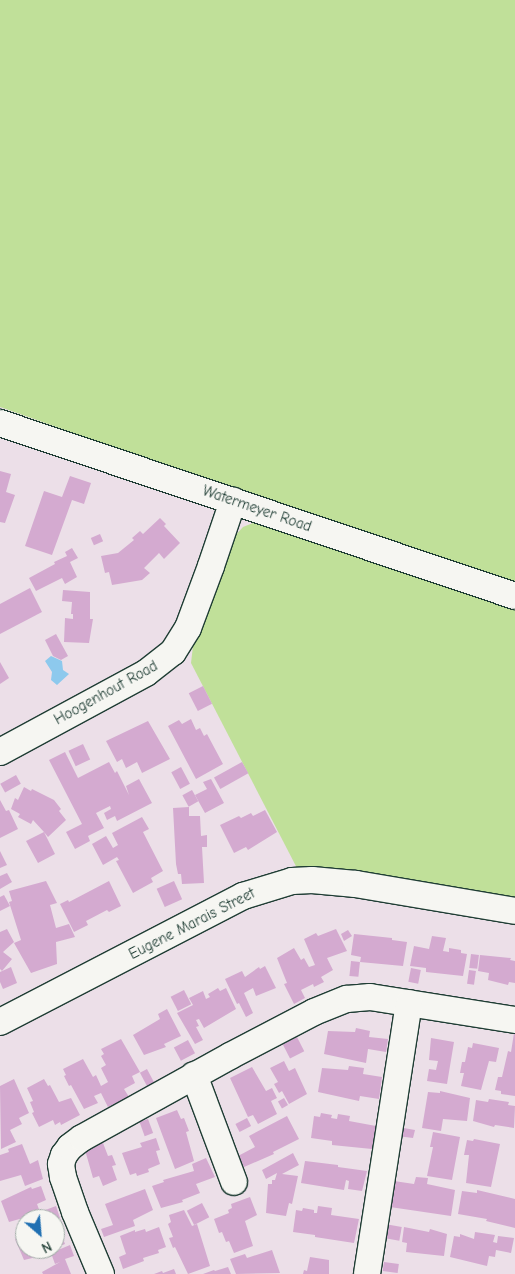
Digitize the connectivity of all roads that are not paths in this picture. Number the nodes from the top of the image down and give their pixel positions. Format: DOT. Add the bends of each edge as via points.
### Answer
graph roads {
  1 [pos="0,423"];
  2 [pos="233,501"];
  3 [pos="515,596"];
  4 [pos="0,752"];
  5 [pos="515,911"];
  6 [pos="409,1003"];
  7 [pos="515,1020"];
  8 [pos="0,1022"];
  9 [pos="194,1075"];
  10 [pos="234,1182"];
  11 [pos="101,1274"];
  12 [pos="367,1274"];
  1 -- 2 [label="street, Watermeyer Road"];
  2 -- 3 [label="street, Watermeyer Road"];
  2 -- 4 [label="street, Hoogenhout Road" via="188,628 173,652 146,674"];
  5 -- 8 [label="street, Eugene Marais Street" via="356,884 292,881 243,896"];
  6 -- 7 [label="street"];
  6 -- 9 [label="street" via="370,997 347,999 314,1012"];
  6 -- 12 [label="street"];
  9 -- 10 [label="street"];
  9 -- 11 [label="street" via="82,1138 64,1155 61,1164 63,1176"];
}
